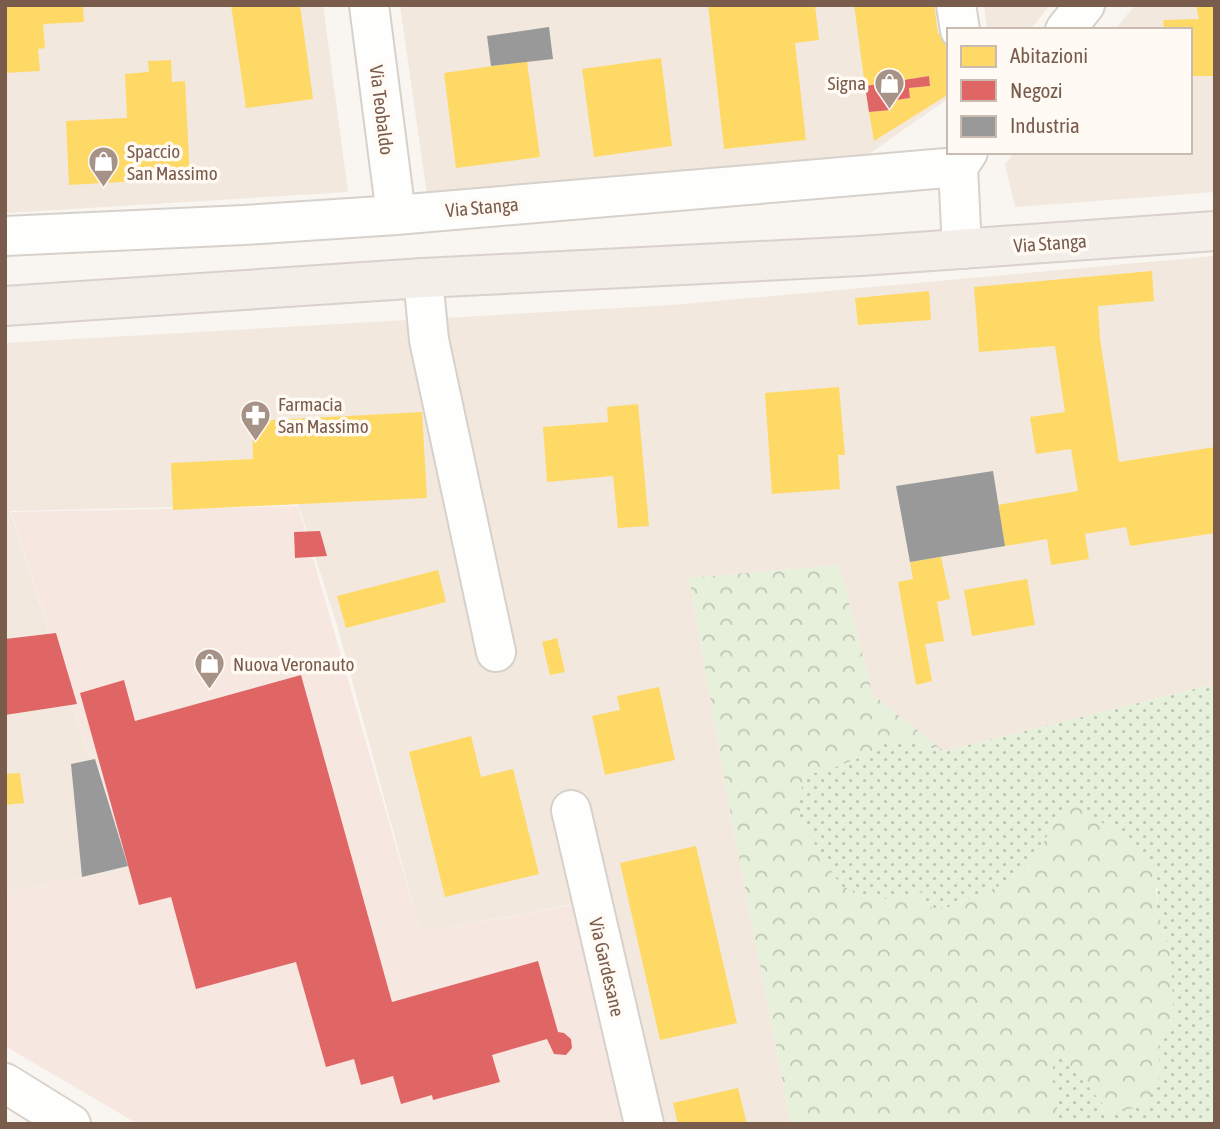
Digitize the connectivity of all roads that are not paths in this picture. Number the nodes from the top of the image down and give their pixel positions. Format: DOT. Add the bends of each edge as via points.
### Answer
graph roads {
  1 [pos="369,5"];
  2 [pos="956,5"];
  3 [pos="1085,5"];
  4 [pos="960,28"];
  5 [pos="1067,28"];
  6 [pos="963,160"];
  7 [pos="396,215"];
  8 [pos="1215,231"];
  9 [pos="5,236"];
  10 [pos="962,249"];
  11 [pos="423,278"];
  12 [pos="5,306"];
  13 [pos="496,652"];
  14 [pos="571,810"];
  15 [pos="5,1083"];
  16 [pos="71,1124"];
  17 [pos="644,1124"];
  1 -- 7 [label="street, Via Teobaldo"];
  2 -- 4 [label="street"];
  3 -- 5 [label="street"];
  6 -- 7 [label="street, Via Stanga"];
  6 -- 10 [label="street"];
  7 -- 9 [label="street, Via Stanga"];
  8 -- 10 [label="main road, Via Stanga"];
  10 -- 11 [label="main road, Via Stanga"];
  11 -- 12 [label="main road, Via Stanga"];
  11 -- 13 [label="street" via="429,340"];
  14 -- 17 [label="street, Via Gardesane"];
  15 -- 16 [label="street"];
}
